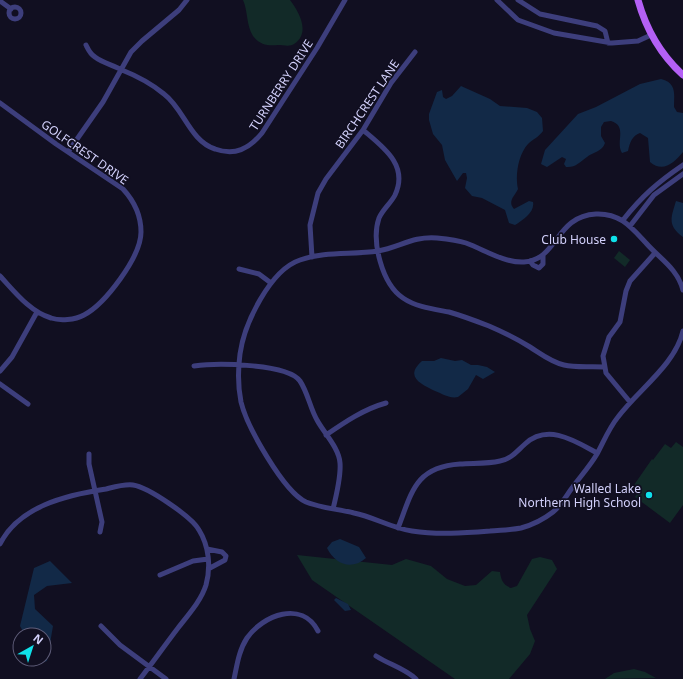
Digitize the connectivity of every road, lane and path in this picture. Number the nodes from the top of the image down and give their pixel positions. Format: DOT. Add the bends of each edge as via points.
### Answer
graph roads {
  1 [pos="187,0"];
  2 [pos="345,0"];
  3 [pos="497,0"];
  4 [pos="518,0"];
  5 [pos="638,0"];
  6 [pos="0,1"];
  7 [pos="11,9"];
  8 [pos="651,35"];
  9 [pos="608,43"];
  10 [pos="86,45"];
  11 [pos="415,52"];
  12 [pos="121,69"];
  13 [pos="683,75"];
  14 [pos="0,103"];
  15 [pos="363,130"];
  16 [pos="68,152"];
  17 [pos="683,165"];
  18 [pos="683,174"];
  19 [pos="656,184"];
  20 [pos="661,189"];
  21 [pos="623,220"];
  22 [pos="630,226"];
  23 [pos="378,251"];
  24 [pos="655,253"];
  25 [pos="543,255"];
  26 [pos="312,257"];
  27 [pos="530,261"];
  28 [pos="239,269"];
  29 [pos="0,276"];
  30 [pos="271,283"];
  31 [pos="683,290"];
  32 [pos="37,312"];
  33 [pos="683,331"];
  34 [pos="194,366"];
  35 [pos="239,366"];
  36 [pos="604,367"];
  37 [pos="0,372"];
  38 [pos="0,384"];
  39 [pos="630,402"];
  40 [pos="386,403"];
  41 [pos="28,404"];
  42 [pos="326,435"];
  43 [pos="597,453"];
  44 [pos="89,454"];
  45 [pos="95,490"];
  46 [pos="334,509"];
  47 [pos="398,528"];
  48 [pos="100,532"];
  49 [pos="0,544"];
  50 [pos="207,549"];
  51 [pos="208,559"];
  52 [pos="210,568"];
  53 [pos="160,575"];
  54 [pos="101,626"];
  55 [pos="318,631"];
  56 [pos="376,656"];
  57 [pos="150,666"];
  58 [pos="140,679"];
  59 [pos="166,679"];
  60 [pos="234,679"];
  61 [pos="416,679"];
  1 -- 12 [label="street" via="179,10 142,41"];
  2 -- 12 [label="street, TURNBERRY DRIVE" via="269,124 254,143 245,149 225,152 204,144 195,136 175,104 164,94"];
  3 -- 9 [label="street" via="513,16 536,28"];
  4 -- 9 [label="street" via="540,14 597,26 606,34"];
  5 -- 8 [label="main road"];
  6 -- 7 [label="street"];
  8 -- 9 [label="street" via="638,41"];
  8 -- 13 [label="main road"];
  10 -- 12 [label="street, TURNBERRY DRIVE" via="94,57"];
  11 -- 15 [label="street, BIRCHCREST LANE" via="391,83"];
  12 -- 16 [label="street" via="95,114"];
  14 -- 16 [label="street, GOLFCREST DRIVE"];
  15 -- 23 [label="street" via="389,152 397,173 396,193 380,215 377,224"];
  15 -- 26 [label="street, BIRCHCREST LANE" via="318,193 310,225"];
  16 -- 32 [label="street, GOLFCREST DRIVE" via="123,189 138,213 141,233 135,255 124,273 94,308 82,316 63,320 52,319"];
  17 -- 19 [label="street"];
  18 -- 20 [label="street"];
  19 -- 20 [label="street"];
  19 -- 21 [label="street"];
  20 -- 22 [label="street" via="647,202"];
  21 -- 22 [label="street"];
  21 -- 25 [label="street" via="606,214 583,215 562,230"];
  22 -- 24 [label="street"];
  23 -- 26 [label="street"];
  23 -- 27 [label="street" via="420,238 435,238 458,240 515,261"];
  23 -- 36 [label="street" via="385,276 395,291 409,302 470,318 500,330 556,363 566,366"];
  24 -- 31 [label="street" via="674,268"];
  24 -- 36 [label="street" via="630,281 620,322 603,356"];
  25 -- 27 [label="street"];
  25 -- 27 [label="street" via="543,264 539,268"];
  26 -- 30 [label="street" via="291,263"];
  28 -- 30 [label="street" via="259,274"];
  29 -- 32 [label="street"];
  30 -- 35 [label="street" via="248,327 241,347"];
  32 -- 37 [label="street" via="12,357"];
  33 -- 39 [label="street" via="675,351 646,387"];
  34 -- 35 [label="street"];
  35 -- 42 [label="street" via="276,368 293,375 299,380 314,416"];
  35 -- 46 [label="street" via="241,402 247,420 285,483 296,497"];
  36 -- 39 [label="street" via="610,380"];
  38 -- 41 [label="street"];
  39 -- 43 [label="street" via="613,423"];
  40 -- 42 [label="street" via="360,413"];
  42 -- 46 [label="street" via="336,450 340,463"];
  43 -- 47 [label="street" via="561,504 533,524 519,528 455,534"];
  43 -- 47 [label="street" via="569,438 551,434 534,438 513,456 499,462 442,466 426,474 412,490"];
  44 -- 45 [label="street"];
  45 -- 48 [label="street" via="102,522"];
  45 -- 49 [label="street" via="52,501 27,515 10,528"];
  45 -- 50 [label="street" via="133,485 151,491 167,501 199,529"];
  46 -- 47 [label="street" via="365,516"];
  50 -- 51 [label="street"];
  50 -- 52 [label="street" via="222,552 226,556 222,564"];
  51 -- 52 [label="street"];
  51 -- 53 [label="street" via="193,561"];
  52 -- 57 [label="street" via="206,586 197,602"];
  54 -- 57 [label="street" via="120,646"];
  55 -- 60 [label="street" via="309,619 300,614 289,613 265,620 242,647"];
  56 -- 61 [label="street" via="388,664 402,668"];
  57 -- 58 [label="street"];
  57 -- 59 [label="street"];
}
